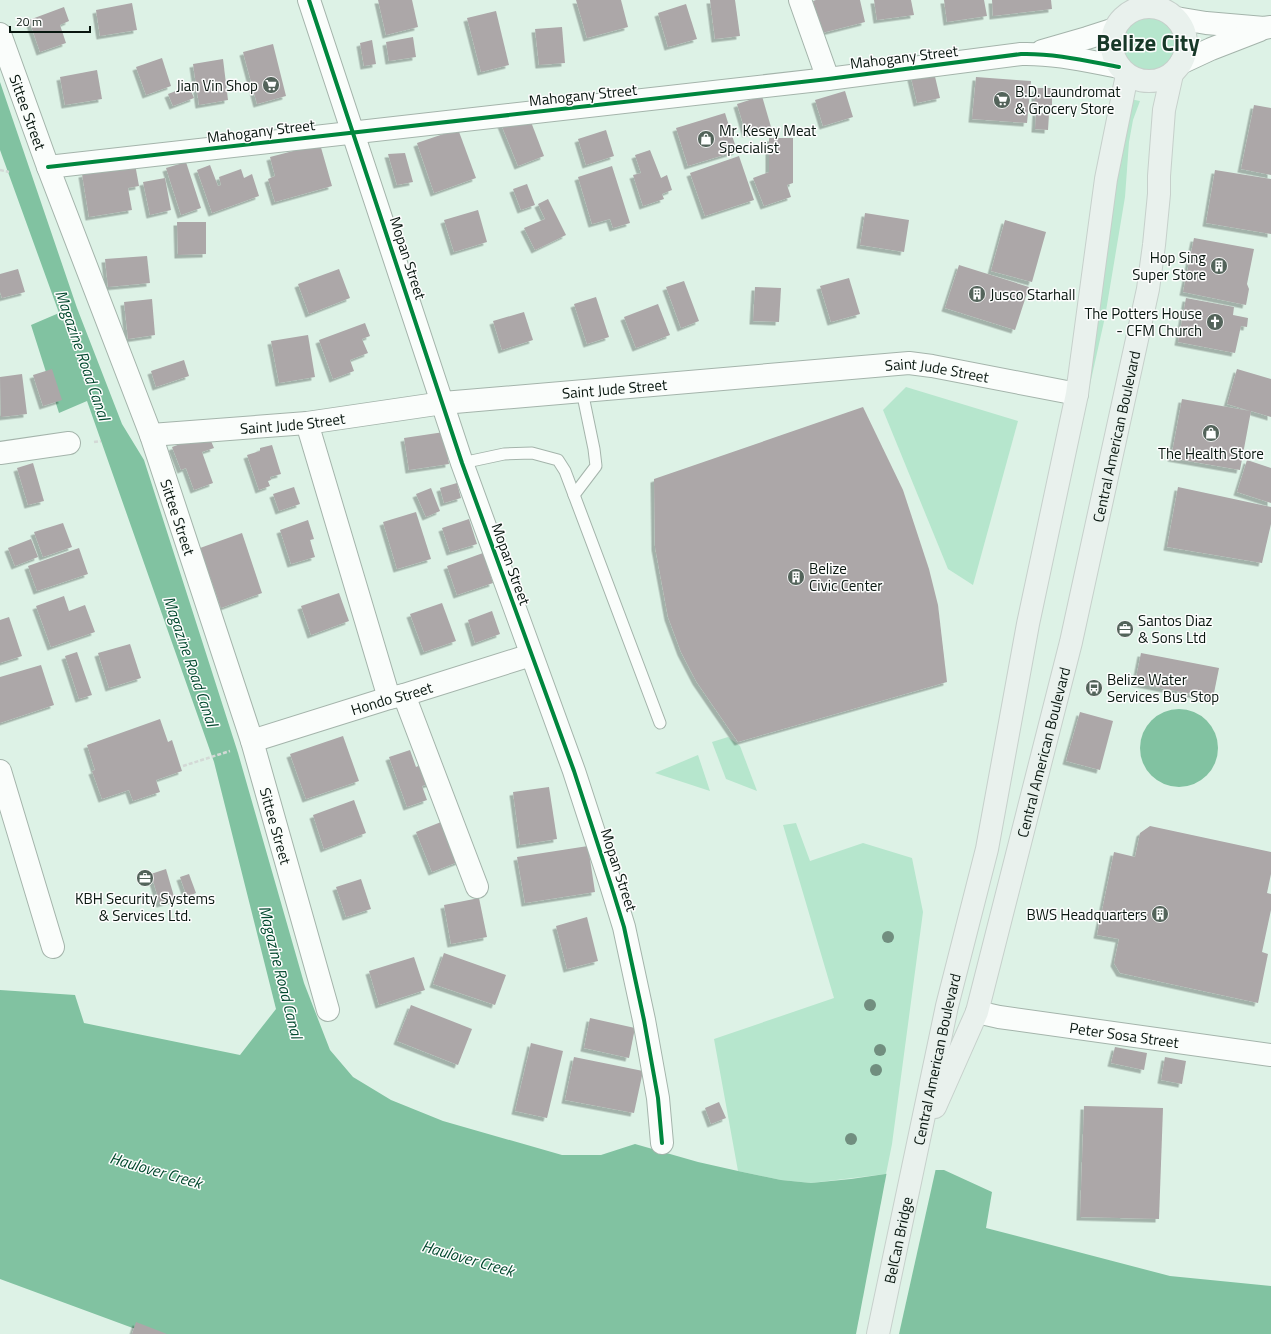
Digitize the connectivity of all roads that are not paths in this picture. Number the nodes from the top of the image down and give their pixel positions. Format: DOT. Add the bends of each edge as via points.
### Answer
graph roads {
  1 [pos="309,0"];
  2 [pos="800,0"];
  3 [pos="1168,9"];
  4 [pos="1119,16"];
  5 [pos="1268,27"];
  6 [pos="0,34"];
  7 [pos="1033,54"];
  8 [pos="1177,69"];
  9 [pos="1123,71"];
  10 [pos="828,79"];
  11 [pos="354,132"];
  12 [pos="48,167"];
  13 [pos="582,391"];
  14 [pos="1077,394"];
  15 [pos="443,404"];
  16 [pos="307,423"];
  17 [pos="151,435"];
  18 [pos="69,443"];
  19 [pos="0,452"];
  20 [pos="462,463"];
  21 [pos="574,495"];
  22 [pos="531,655"];
  23 [pos="396,697"];
  24 [pos="660,723"];
  25 [pos="252,740"];
  26 [pos="0,771"];
  27 [pos="477,887"];
  28 [pos="53,947"];
  29 [pos="328,1010"];
  30 [pos="977,1012"];
  31 [pos="1271,1055"];
  32 [pos="662,1143"];
  33 [pos="918,1146"];
  34 [pos="878,1334"];
  1 -- 11 [label="street, Mopan Street"];
  2 -- 10 [label="street"];
  3 -- 4 [label="main road" via="1142,8"];
  3 -- 5 [label="street" via="1206,23"];
  3 -- 8 [label="main road" via="1183,28 1187,40 1186,52"];
  4 -- 7 [label="street, Mahogany Street" via="1087,38"];
  4 -- 9 [label="main road" via="1112,38 1112,49 1114,58"];
  5 -- 8 [label="street" via="1211,48"];
  6 -- 12 [label="street, Sittee Street"];
  7 -- 9 [label="street, Mahogany Street" via="1083,60"];
  7 -- 10 [label="street, Mahogany Street"];
  8 -- 9 [label="main road" via="1161,80 1150,82 1138,80"];
  8 -- 30 [label="main road, Central American Boulevard" via="1164,110 1159,194 1148,289 1072,642"];
  9 -- 14 [label="main road, Central American Boulevard"];
  10 -- 11 [label="street, Mahogany Street"];
  11 -- 12 [label="street, Mahogany Street"];
  11 -- 15 [label="street, Mopan Street"];
  12 -- 17 [label="street, Sittee Street"];
  13 -- 14 [label="street, Saint Jude Street" via="909,363"];
  13 -- 15 [label="street, Saint Jude Street"];
  13 -- 21 [label="lane" via="596,466"];
  14 -- 33 [label="main road, Central American Boulevard" via="1028,624 987,849 947,1006"];
  15 -- 16 [label="street, Saint Jude Street"];
  15 -- 20 [label="street, Mopan Street"];
  16 -- 17 [label="street, Saint Jude Street"];
  16 -- 23 [label="street"];
  17 -- 25 [label="street, Sittee Street"];
  18 -- 19 [label="street"];
  20 -- 21 [label="lane" via="504,454 532,453 558,460"];
  20 -- 22 [label="street, Mopan Street"];
  21 -- 24 [label="lane"];
  22 -- 23 [label="street, Hondo Street"];
  22 -- 32 [label="street, Mopan Street" via="574,771 624,927 658,1098"];
  23 -- 25 [label="street, Hondo Street"];
  23 -- 27 [label="street"];
  25 -- 29 [label="street, Sittee Street"];
  26 -- 28 [label="street"];
  30 -- 31 [label="street, Peter Sosa Street"];
  30 -- 33 [label="main road, Central American Boulevard"];
  33 -- 34 [label="main road, BelCan Bridge"];
}
